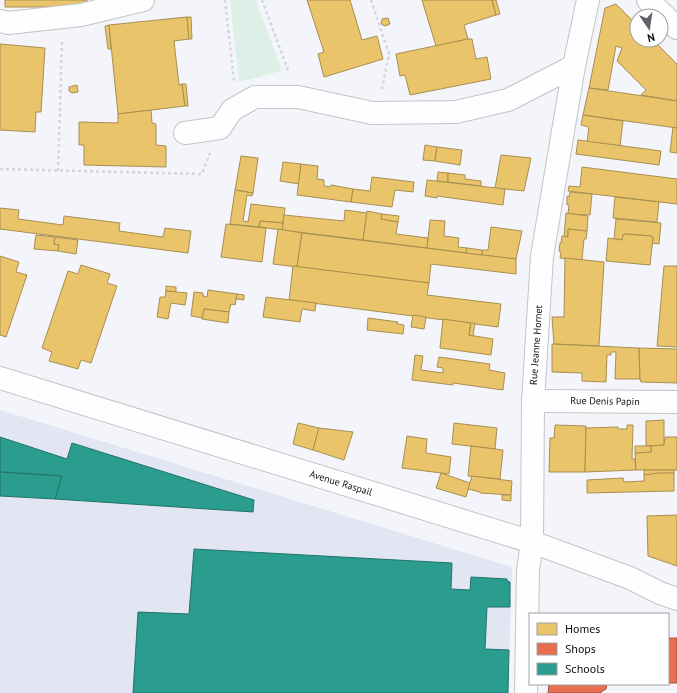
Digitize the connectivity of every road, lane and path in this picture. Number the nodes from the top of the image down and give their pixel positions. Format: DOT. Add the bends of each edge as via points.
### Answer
graph roads {
  1 [pos="143,0"];
  2 [pos="225,0"];
  3 [pos="262,0"];
  4 [pos="371,0"];
  5 [pos="588,0"];
  6 [pos="648,0"];
  7 [pos="63,17"];
  8 [pos="0,21"];
  9 [pos="677,28"];
  10 [pos="574,66"];
  11 [pos="298,97"];
  12 [pos="238,107"];
  13 [pos="378,113"];
  14 [pos="220,128"];
  15 [pos="185,133"];
  16 [pos="0,169"];
  17 [pos="58,171"];
  18 [pos="0,378"];
  19 [pos="533,401"];
  20 [pos="677,402"];
  21 [pos="532,542"];
  22 [pos="677,599"];
  23 [pos="526,693"];
  1 -- 7 [label="street"];
  2 -- 12 [label="path"];
  3 -- 11 [label="path"];
  4 -- 13 [label="path" via="389,54"];
  5 -- 10 [label="street, Rue Jeanne Hornet"];
  6 -- 9 [label="street"];
  7 -- 8 [label="street"];
  7 -- 17 [label="path"];
  10 -- 13 [label="street" via="508,100 456,112"];
  10 -- 19 [label="street, Rue Jeanne Hornet" via="542,256"];
  11 -- 12 [label="street" via="255,97"];
  11 -- 13 [label="street"];
  12 -- 14 [label="street" via="232,110"];
  14 -- 15 [label="street"];
  14 -- 17 [label="path" via="202,174"];
  16 -- 17 [label="path"];
  18 -- 21 [label="street, Avenue Raspail"];
  19 -- 20 [label="street, Rue Denis Papin"];
  19 -- 21 [label="street, Rue Jeanne Hornet"];
  21 -- 22 [label="street, Avenue Raspail" via="630,578"];
  21 -- 23 [label="street, Rue Jeanne Hornet" via="528,570"];
}
